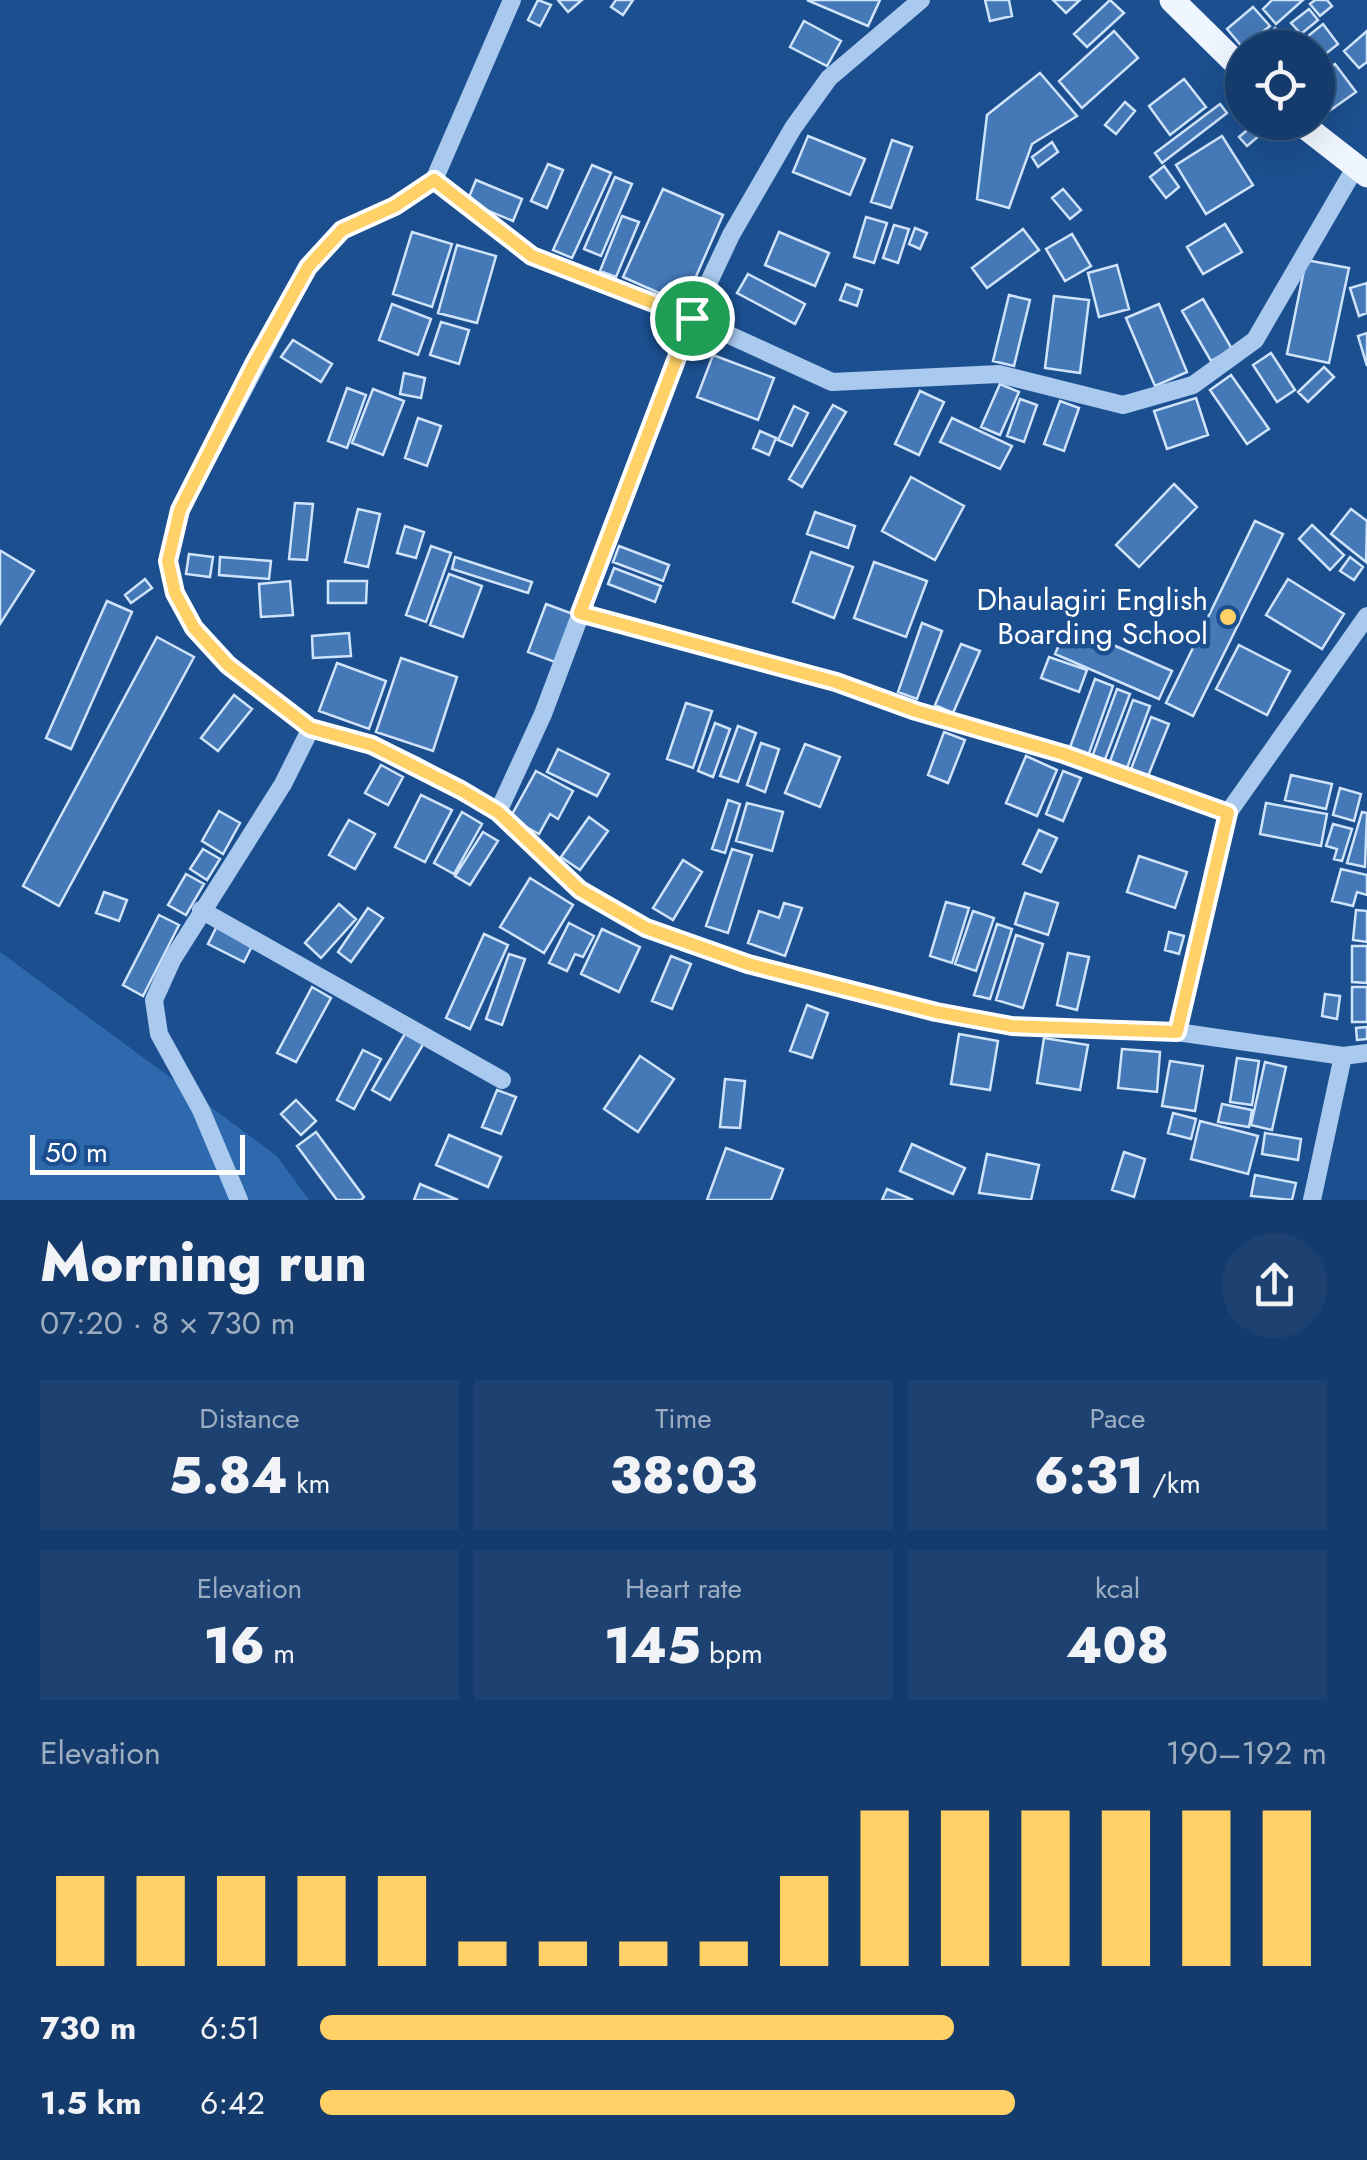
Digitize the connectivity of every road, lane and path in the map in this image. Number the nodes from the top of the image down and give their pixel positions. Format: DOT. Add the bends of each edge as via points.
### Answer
graph roads {
  1 [pos="512,0"];
  2 [pos="920,0"];
  3 [pos="1172,0"];
  4 [pos="1225,52"];
  5 [pos="1322,140"];
  6 [pos="1361,171"];
  7 [pos="434,180"];
  8 [pos="692,318"];
  9 [pos="580,613"];
  10 [pos="1367,616"];
  11 [pos="310,728"];
  12 [pos="498,812"];
  13 [pos="1228,813"];
  14 [pos="202,910"];
  15 [pos="1177,1032"];
  16 [pos="1367,1052"];
  17 [pos="1343,1056"];
  18 [pos="502,1080"];
  19 [pos="239,1200"];
  20 [pos="1312,1200"];
  1 -- 7 [label="street"];
  2 -- 8 [label="street" via="829,78 793,128"];
  3 -- 4 [label="main road"];
  5 -- 6 [label="main road"];
  6 -- 8 [label="street" via="1255,340 1193,386 1123,404 999,374 832,382"];
  7 -- 8 [label="street" via="532,256"];
  7 -- 11 [label="street" via="342,230 308,267 194,480 168,561 175,593 194,628 228,665"];
  8 -- 9 [label="street"];
  9 -- 12 [label="street"];
  9 -- 13 [label="street" via="836,682"];
  10 -- 13 [label="street"];
  11 -- 12 [label="street" via="372,745"];
  11 -- 14 [label="street" via="283,784"];
  12 -- 15 [label="street" via="580,890 646,928 748,964 1012,1026"];
  13 -- 15 [label="street"];
  14 -- 18 [label="street"];
  14 -- 19 [label="street" via="154,1000 159,1034"];
  15 -- 17 [label="street"];
  16 -- 17 [label="street"];
  17 -- 20 [label="street"];
}
